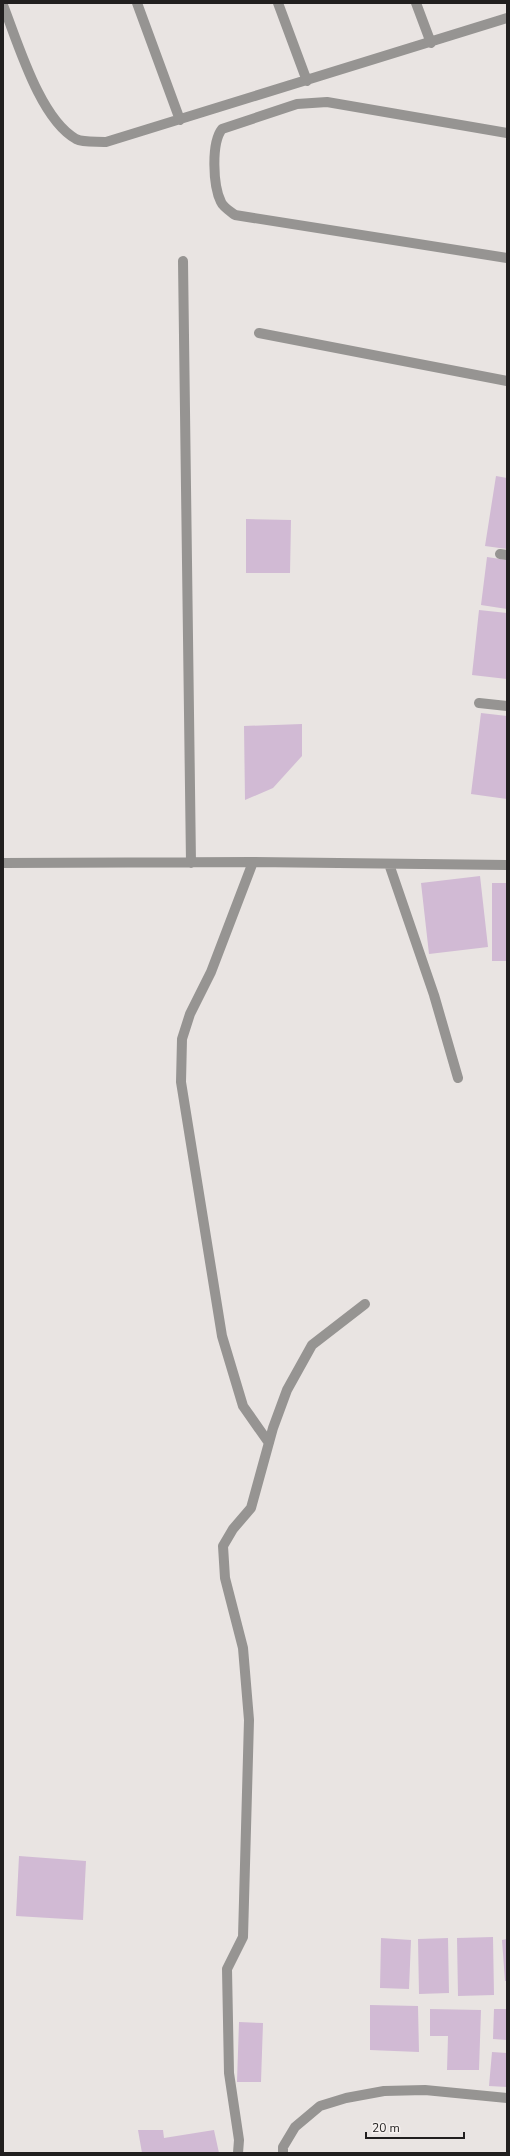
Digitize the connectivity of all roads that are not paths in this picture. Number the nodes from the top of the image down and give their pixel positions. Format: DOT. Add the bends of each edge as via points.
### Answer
graph roads {
  1 [pos="137,3"];
  2 [pos="278,3"];
  3 [pos="416,3"];
  4 [pos="3,5"];
  5 [pos="507,18"];
  6 [pos="431,43"];
  7 [pos="307,81"];
  8 [pos="180,120"];
  9 [pos="507,133"];
  10 [pos="507,258"];
  11 [pos="183,261"];
  12 [pos="259,333"];
  13 [pos="507,381"];
  14 [pos="479,703"];
  15 [pos="507,706"];
  16 [pos="3,862"];
  17 [pos="253,862"];
  18 [pos="191,863"];
  19 [pos="389,864"];
  20 [pos="507,865"];
  21 [pos="458,1078"];
  22 [pos="365,1304"];
  23 [pos="269,1443"];
  24 [pos="507,2098"];
  25 [pos="238,2153"];
  26 [pos="282,2153"];
  1 -- 8 [label="street"];
  2 -- 7 [label="street"];
  3 -- 6 [label="street"];
  4 -- 8 [label="street" via="44,104 60,128 78,140 106,142"];
  5 -- 6 [label="street"];
  6 -- 7 [label="street"];
  7 -- 8 [label="street"];
  9 -- 10 [label="street" via="327,102 297,104 222,129 217,136 214,176 221,203 235,215"];
  11 -- 18 [label="street"];
  12 -- 13 [label="street"];
  14 -- 15 [label="street"];
  16 -- 18 [label="street"];
  17 -- 18 [label="street"];
  17 -- 19 [label="street"];
  17 -- 23 [label="street" via="211,972 190,1014 182,1039 181,1082 222,1336 244,1406"];
  19 -- 20 [label="street"];
  19 -- 21 [label="street" via="434,995"];
  22 -- 23 [label="street" via="312,1345 287,1390"];
  23 -- 25 [label="street" via="251,1508 233,1529 223,1546 225,1578 243,1648 249,1720 243,1937 227,1969 228,2073 239,2140"];
  24 -- 26 [label="street" via="425,2090 384,2091 346,2098 320,2106 294,2127"];
}
